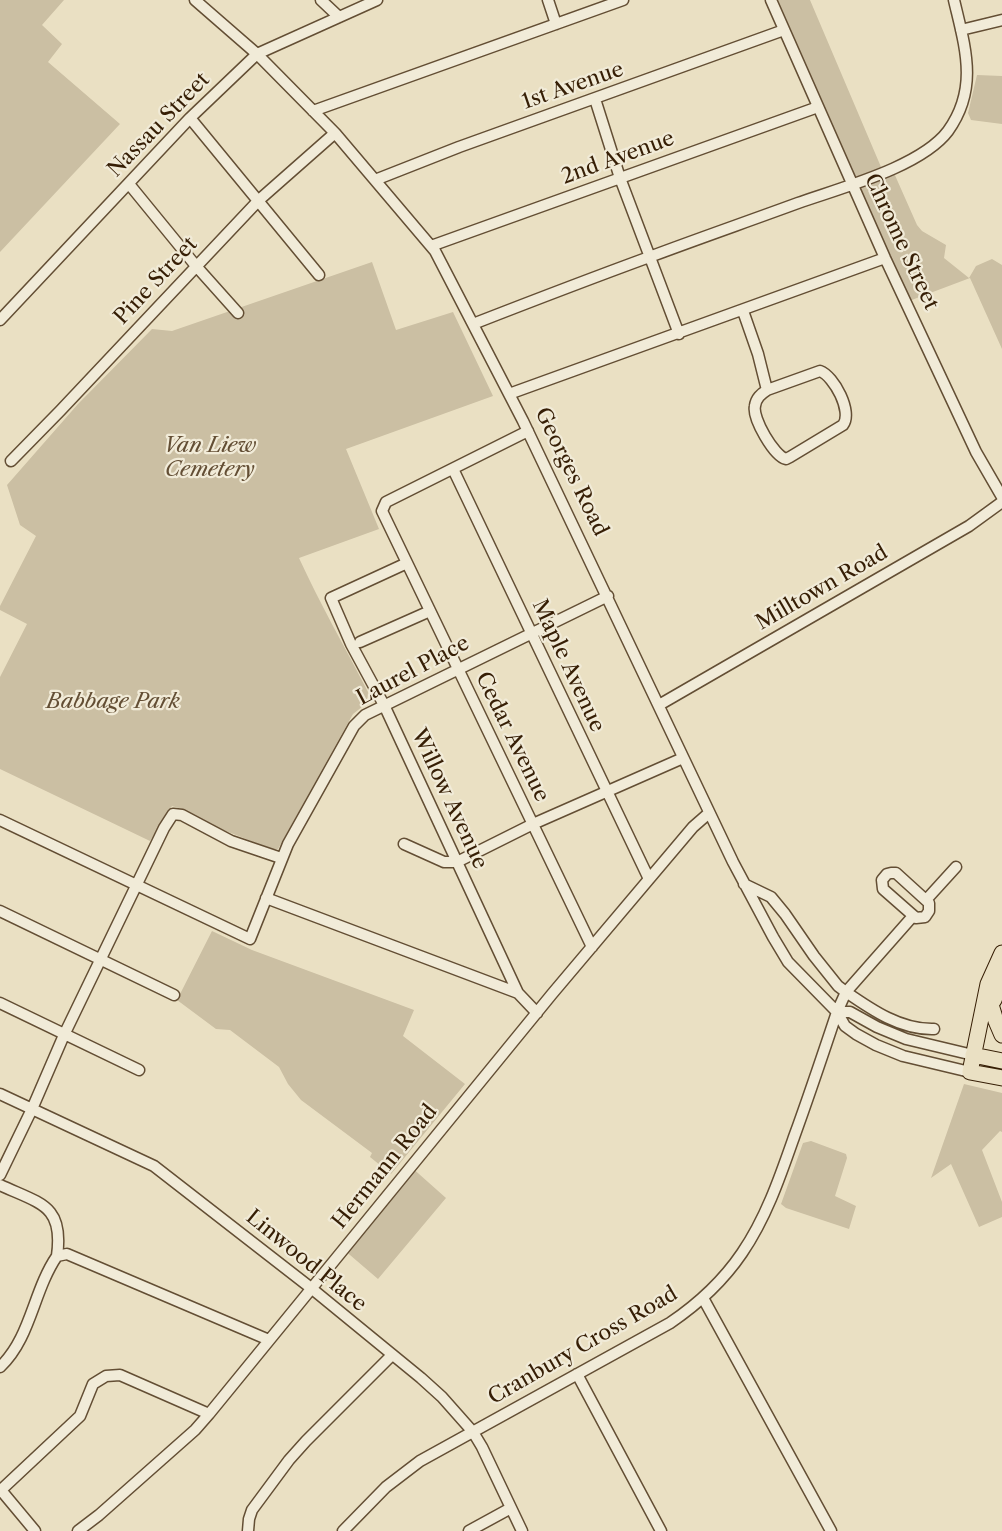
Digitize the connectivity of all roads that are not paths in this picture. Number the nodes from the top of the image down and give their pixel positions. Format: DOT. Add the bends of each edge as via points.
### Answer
graph roads {
  1 [pos="195,0"];
  2 [pos="321,0"];
  3 [pos="377,0"];
  4 [pos="548,0"];
  5 [pos="623,0"];
  6 [pos="771,0"];
  7 [pos="954,0"];
  8 [pos="339,17"];
  9 [pos="1002,20"];
  10 [pos="556,24"];
  11 [pos="784,30"];
  12 [pos="961,30"];
  13 [pos="257,54"];
  14 [pos="595,99"];
  15 [pos="818,107"];
  16 [pos="314,111"];
  17 [pos="190,118"];
  18 [pos="335,133"];
  19 [pos="620,178"];
  20 [pos="375,180"];
  21 [pos="129,184"];
  22 [pos="852,184"];
  23 [pos="259,200"];
  24 [pos="431,246"];
  25 [pos="650,256"];
  26 [pos="885,258"];
  27 [pos="196,266"];
  28 [pos="319,275"];
  29 [pos="743,311"];
  30 [pos="238,313"];
  31 [pos="0,320"];
  32 [pos="472,324"];
  33 [pos="679,334"];
  34 [pos="767,390"];
  35 [pos="509,394"];
  36 [pos="528,431"];
  37 [pos="11,461"];
  38 [pos="453,469"];
  39 [pos="1002,497"];
  40 [pos="1002,502"];
  41 [pos="407,563"];
  42 [pos="608,596"];
  43 [pos="430,611"];
  44 [pos="531,633"];
  45 [pos="360,642"];
  46 [pos="458,669"];
  47 [pos="384,705"];
  48 [pos="659,705"];
  49 [pos="683,758"];
  50 [pos="607,792"];
  51 [pos="709,813"];
  52 [pos="0,820"];
  53 [pos="533,824"];
  54 [pos="404,844"];
  55 [pos="281,858"];
  56 [pos="457,862"];
  57 [pos="956,867"];
  58 [pos="649,879"];
  59 [pos="744,883"];
  60 [pos="136,885"];
  61 [pos="266,898"];
  62 [pos="926,900"];
  63 [pos="0,911"];
  64 [pos="914,916"];
  65 [pos="592,947"];
  66 [pos="1002,953"];
  67 [pos="100,960"];
  68 [pos="1002,978"];
  69 [pos="846,992"];
  70 [pos="518,993"];
  71 [pos="174,995"];
  72 [pos="0,1003"];
  73 [pos="992,1008"];
  74 [pos="837,1012"];
  75 [pos="537,1013"];
  76 [pos="934,1029"];
  77 [pos="64,1035"];
  78 [pos="1002,1035"];
  79 [pos="978,1056"];
  80 [pos="1002,1061"];
  81 [pos="140,1070"];
  82 [pos="975,1073"];
  83 [pos="1002,1078"];
  84 [pos="0,1094"];
  85 [pos="32,1109"];
  86 [pos="0,1175"];
  87 [pos="0,1185"];
  88 [pos="57,1257"];
  89 [pos="311,1288"];
  90 [pos="703,1298"];
  91 [pos="269,1340"];
  92 [pos="392,1355"];
  93 [pos="0,1367"];
  94 [pos="577,1374"];
  95 [pos="209,1414"];
  96 [pos="473,1432"];
  97 [pos="0,1490"];
  98 [pos="511,1509"];
  99 [pos="35,1531"];
  100 [pos="78,1531"];
  101 [pos="248,1531"];
  102 [pos="343,1531"];
  103 [pos="469,1531"];
  104 [pos="522,1531"];
  105 [pos="661,1531"];
  106 [pos="831,1531"];
  1 -- 13 [label="street, Georges Road"];
  2 -- 8 [label="street"];
  3 -- 8 [label="street, Nassau Street"];
  4 -- 10 [label="street"];
  5 -- 10 [label="street"];
  6 -- 11 [label="street, Chrome Street"];
  7 -- 12 [label="street"];
  8 -- 13 [label="street, Nassau Street"];
  9 -- 12 [label="street"];
  10 -- 16 [label="street"];
  11 -- 14 [label="street, 1st Avenue"];
  11 -- 15 [label="street, Chrome Street"];
  12 -- 22 [label="street" via="967,83 949,129 923,153"];
  13 -- 16 [label="street, Georges Road"];
  13 -- 17 [label="street, Nassau Street"];
  14 -- 19 [label="street"];
  14 -- 20 [label="street, 1st Avenue"];
  15 -- 19 [label="street, 2nd Avenue"];
  15 -- 22 [label="street, Chrome Street"];
  16 -- 18 [label="street, Georges Road"];
  17 -- 21 [label="street, Nassau Street"];
  17 -- 23 [label="street"];
  18 -- 20 [label="street, Georges Road"];
  18 -- 23 [label="street, Pine Street"];
  19 -- 24 [label="street, 2nd Avenue"];
  19 -- 25 [label="street"];
  20 -- 24 [label="street, Georges Road"];
  21 -- 27 [label="street"];
  21 -- 31 [label="street, Nassau Street"];
  22 -- 25 [label="street"];
  22 -- 26 [label="street, Chrome Street"];
  23 -- 27 [label="street, Pine Street"];
  23 -- 28 [label="street"];
  24 -- 32 [label="street, Georges Road"];
  25 -- 32 [label="street"];
  25 -- 33 [label="street"];
  26 -- 29 [label="street"];
  26 -- 39 [label="street, Chrome Street" via="976,452"];
  27 -- 30 [label="street"];
  27 -- 37 [label="street, Pine Street"];
  29 -- 33 [label="street"];
  29 -- 34 [label="street"];
  32 -- 35 [label="street, Georges Road"];
  33 -- 35 [label="street"];
  34 -- 34 [label="street" via="825,373 847,409 847,421 790,457 781,458 755,415 754,406"];
  35 -- 36 [label="street, Georges Road"];
  36 -- 38 [label="street"];
  36 -- 42 [label="street, Georges Road"];
  38 -- 41 [label="street, Cedar Avenue" via="386,502 382,511"];
  38 -- 44 [label="street, Maple Avenue"];
  40 -- 48 [label="street, Milltown Road" via="969,526"];
  41 -- 43 [label="street, Cedar Avenue"];
  41 -- 47 [label="street, Willow Avenue" via="331,598"];
  42 -- 44 [label="street, Laurel Place"];
  42 -- 48 [label="street, Georges Road"];
  43 -- 45 [label="street"];
  43 -- 46 [label="street, Cedar Avenue"];
  44 -- 46 [label="street, Laurel Place"];
  44 -- 50 [label="street, Maple Avenue"];
  46 -- 47 [label="street, Laurel Place"];
  46 -- 53 [label="street, Cedar Avenue"];
  47 -- 55 [label="street, Laurel Place" via="354,726"];
  47 -- 56 [label="street, Willow Avenue"];
  48 -- 49 [label="street, Georges Road"];
  49 -- 50 [label="street"];
  49 -- 51 [label="street, Georges Road"];
  50 -- 53 [label="street"];
  50 -- 58 [label="street, Maple Avenue"];
  51 -- 58 [label="street, Hermann Road"];
  51 -- 59 [label="street, Georges Road"];
  52 -- 60 [label="street"];
  53 -- 56 [label="street"];
  53 -- 65 [label="street, Cedar Avenue"];
  54 -- 56 [label="street" via="444,862"];
  55 -- 60 [label="street" via="231,841 183,815 173,814"];
  55 -- 61 [label="street, Laurel Place"];
  56 -- 70 [label="street, Willow Avenue"];
  57 -- 62 [label="street"];
  58 -- 65 [label="street, Hermann Road"];
  59 -- 69 [label="street" via="771,897 814,957"];
  59 -- 74 [label="street, Georges Road" via="788,962"];
  60 -- 61 [label="street, Laurel Place" via="250,939"];
  60 -- 67 [label="street"];
  61 -- 70 [label="street"];
  62 -- 64 [label="street, Cranbury Cross Road" via="930,909 927,915"];
  62 -- 64 [label="street" via="896,873 884,876 883,889"];
  63 -- 67 [label="street"];
  64 -- 69 [label="street, Cranbury Cross Road"];
  65 -- 75 [label="street, Hermann Road"];
  66 -- 79 [label="highway" via="988,984"];
  67 -- 71 [label="street"];
  67 -- 77 [label="street"];
  68 -- 73 [label="highway"];
  69 -- 74 [label="street, Cranbury Cross Road"];
  69 -- 76 [label="street" via="894,1021 918,1030"];
  70 -- 75 [label="street, Willow Avenue"];
  72 -- 77 [label="street"];
  73 -- 78 [label="highway"];
  73 -- 79 [label="highway"];
  74 -- 79 [label="street, Georges Road" via="850,1012 906,1039"];
  74 -- 82 [label="street, Georges Road" via="845,1026 885,1049"];
  74 -- 90 [label="street, Cranbury Cross Road" via="779,1180 756,1232 732,1267"];
  75 -- 89 [label="street, Hermann Road"];
  77 -- 81 [label="street"];
  77 -- 85 [label="street"];
  79 -- 80 [label="highway, Georges Road"];
  79 -- 82 [label="highway"];
  82 -- 83 [label="highway, Georges Road"];
  84 -- 85 [label="street, Linwood Place"];
  85 -- 86 [label="street"];
  85 -- 89 [label="street, Linwood Place" via="154,1167"];
  87 -- 88 [label="street" via="51,1211 60,1237"];
  88 -- 91 [label="street" via="67,1254 78,1258"];
  88 -- 93 [label="street" via="48,1270 26,1328"];
  89 -- 91 [label="street, Hermann Road"];
  89 -- 92 [label="street, Linwood Place"];
  90 -- 94 [label="street, Cranbury Cross Road" via="670,1323"];
  90 -- 106 [label="street"];
  91 -- 95 [label="street, Hermann Road"];
  92 -- 96 [label="street, Linwood Place" via="442,1396"];
  92 -- 101 [label="street" via="289,1460 252,1510"];
  94 -- 96 [label="street, Cranbury Cross Road"];
  94 -- 105 [label="street"];
  95 -- 97 [label="street" via="120,1376 106,1376 93,1384 80,1416"];
  95 -- 100 [label="street, Hermann Road"];
  96 -- 98 [label="street, Linwood Place"];
  96 -- 102 [label="street, Cranbury Cross Road" via="420,1461 386,1487"];
  97 -- 99 [label="street"];
  98 -- 103 [label="street"];
  98 -- 104 [label="street, Linwood Place"];
}
